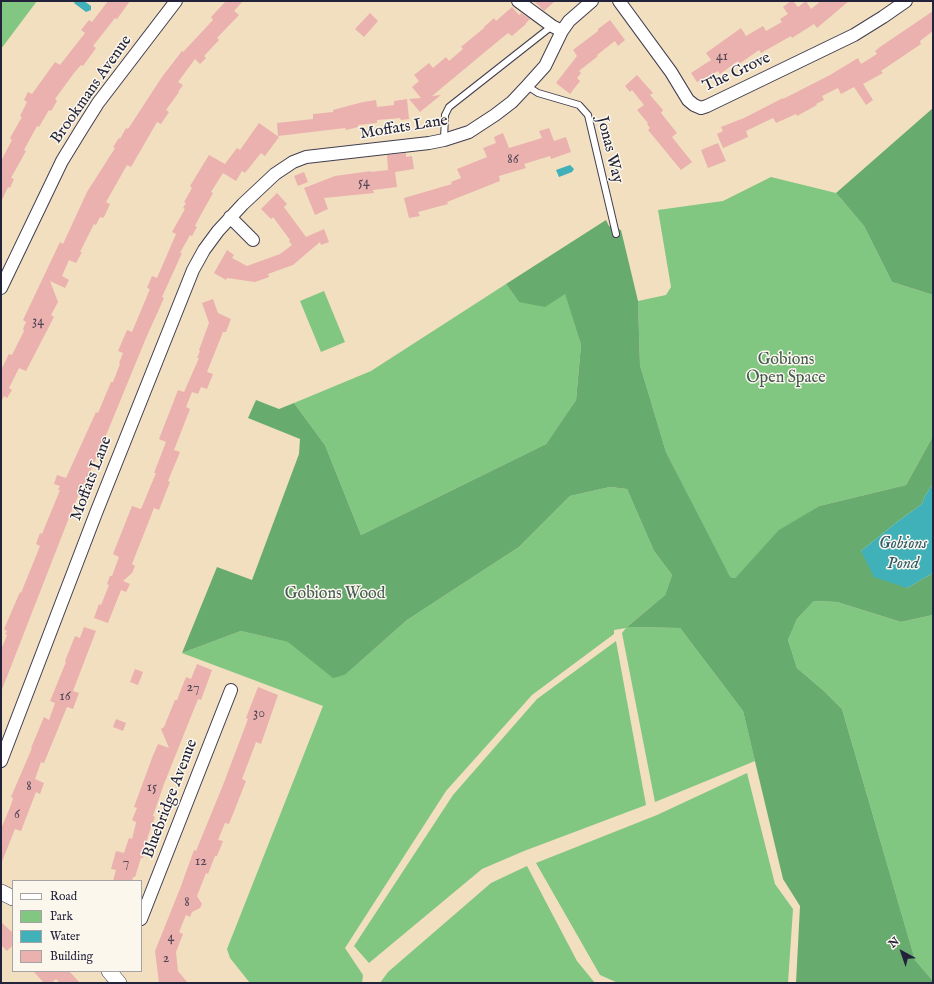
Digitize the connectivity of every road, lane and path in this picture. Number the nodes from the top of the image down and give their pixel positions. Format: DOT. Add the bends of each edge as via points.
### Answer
graph roads {
  1 [pos="176,1"];
  2 [pos="518,1"];
  3 [pos="592,1"];
  4 [pos="619,1"];
  5 [pos="906,1"];
  6 [pos="557,29"];
  7 [pos="527,86"];
  8 [pos="444,140"];
  9 [pos="230,217"];
  10 [pos="616,234"];
  11 [pos="253,240"];
  12 [pos="1,288"];
  13 [pos="231,690"];
  14 [pos="1,761"];
  15 [pos="1,892"];
  16 [pos="12,898"];
  17 [pos="142,916"];
  1 -- 12 [label="street, Brookmans Avenue" via="98,103 81,130 62,162"];
  2 -- 6 [label="street"];
  3 -- 6 [label="street, Moffats Lane"];
  4 -- 5 [label="street, The Grove" via="671,72 688,100 700,108 854,35"];
  6 -- 7 [label="street, Moffats Lane" via="545,66"];
  6 -- 8 [label="lane" via="449,107 445,115"];
  7 -- 8 [label="street, Moffats Lane" via="495,116 469,132"];
  7 -- 10 [label="lane, Jonas Way" via="538,93 579,105 588,115"];
  8 -- 9 [label="street, Moffats Lane" via="429,144 306,157 275,174"];
  9 -- 11 [label="street"];
  9 -- 14 [label="street, Moffats Lane" via="204,250 193,270"];
  13 -- 17 [label="street, Bluebridge Avenue"];
  15 -- 16 [label="street"];
}
